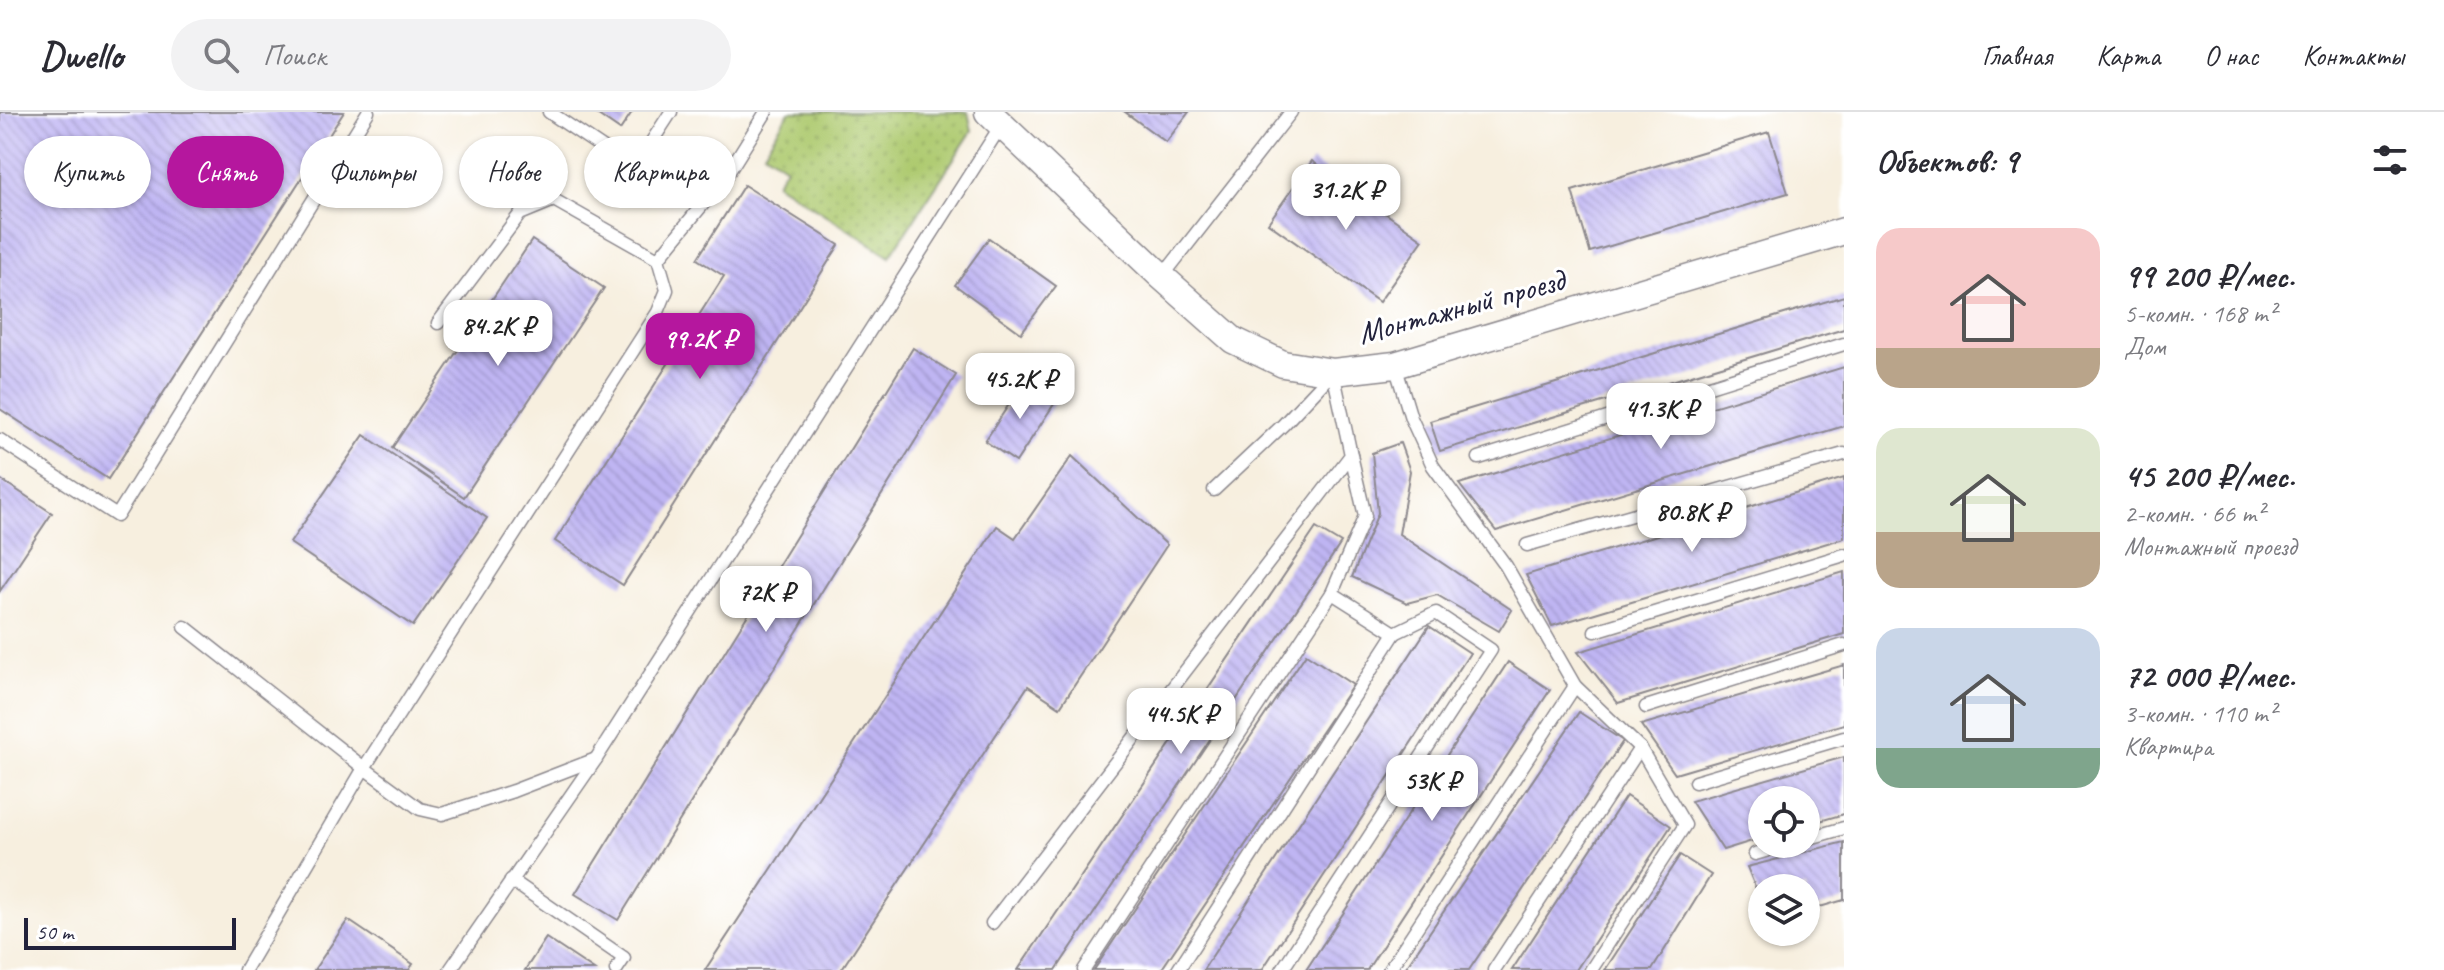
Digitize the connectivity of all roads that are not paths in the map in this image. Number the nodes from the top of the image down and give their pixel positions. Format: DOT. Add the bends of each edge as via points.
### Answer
graph roads {
  1 [pos="368,112"];
  2 [pos="549,112"];
  3 [pos="671,112"];
  4 [pos="766,112"];
  5 [pos="1291,112"];
  6 [pos="995,118"];
  7 [pos="1844,231"];
  8 [pos="658,259"];
  9 [pos="1162,277"];
  10 [pos="438,323"];
  11 [pos="1844,344"];
  12 [pos="1395,365"];
  13 [pos="1333,372"];
  14 [pos="0,440"];
  15 [pos="1844,454"];
  16 [pos="1351,455"];
  17 [pos="1479,458"];
  18 [pos="1214,490"];
  19 [pos="1527,545"];
  20 [pos="1844,555"];
  21 [pos="1332,593"];
  22 [pos="185,627"];
  23 [pos="1595,631"];
  24 [pos="1395,633"];
  25 [pos="1844,645"];
  26 [pos="1575,686"];
  27 [pos="1646,707"];
  28 [pos="1844,738"];
  29 [pos="1640,748"];
  30 [pos="596,759"];
  31 [pos="364,768"];
  32 [pos="1695,782"];
  33 [pos="1844,828"];
  34 [pos="1820,835"];
  35 [pos="511,880"];
  36 [pos="992,923"];
  37 [pos="245,970"];
  38 [pos="450,970"];
  39 [pos="616,970"];
  40 [pos="1084,970"];
  41 [pos="1178,970"];
  42 [pos="1282,970"];
  43 [pos="1389,970"];
  44 [pos="1494,970"];
  45 [pos="1591,970"];
  1 -- 14 [label="lane" via="117,516"];
  2 -- 3 [label="lane" via="634,169"];
  4 -- 8 [label="lane" via="726,176"];
  5 -- 9 [label="lane"];
  6 -- 9 [label="street, Монтажный проезд"];
  6 -- 30 [label="lane"];
  7 -- 12 [label="street, Монтажный проезд"];
  8 -- 10 [label="lane" via="554,200 520,214"];
  8 -- 31 [label="lane" via="667,290 658,312"];
  9 -- 13 [label="street, Монтажный проезд" via="1233,340 1283,364"];
  11 -- 17 [label="lane"];
  12 -- 13 [label="street, Монтажный проезд"];
  12 -- 26 [label="lane" via="1433,466 1506,566"];
  13 -- 16 [label="lane"];
  13 -- 18 [label="lane"];
  15 -- 19 [label="lane"];
  16 -- 21 [label="lane" via="1365,516"];
  16 -- 36 [label="lane"];
  20 -- 23 [label="lane"];
  21 -- 24 [label="lane"];
  21 -- 40 [label="lane"];
  22 -- 31 [label="lane"];
  24 -- 41 [label="lane"];
  24 -- 42 [label="lane" via="1436,613 1491,650"];
  25 -- 27 [label="lane"];
  26 -- 29 [label="lane"];
  26 -- 43 [label="lane"];
  28 -- 32 [label="lane"];
  29 -- 44 [label="lane"];
  29 -- 45 [label="lane" via="1685,825"];
  30 -- 31 [label="lane" via="442,814 420,809"];
  30 -- 35 [label="lane"];
  31 -- 37 [label="lane"];
  33 -- 34 [label="lane"];
  35 -- 38 [label="lane"];
  35 -- 39 [label="lane" via="624,958"];
}
